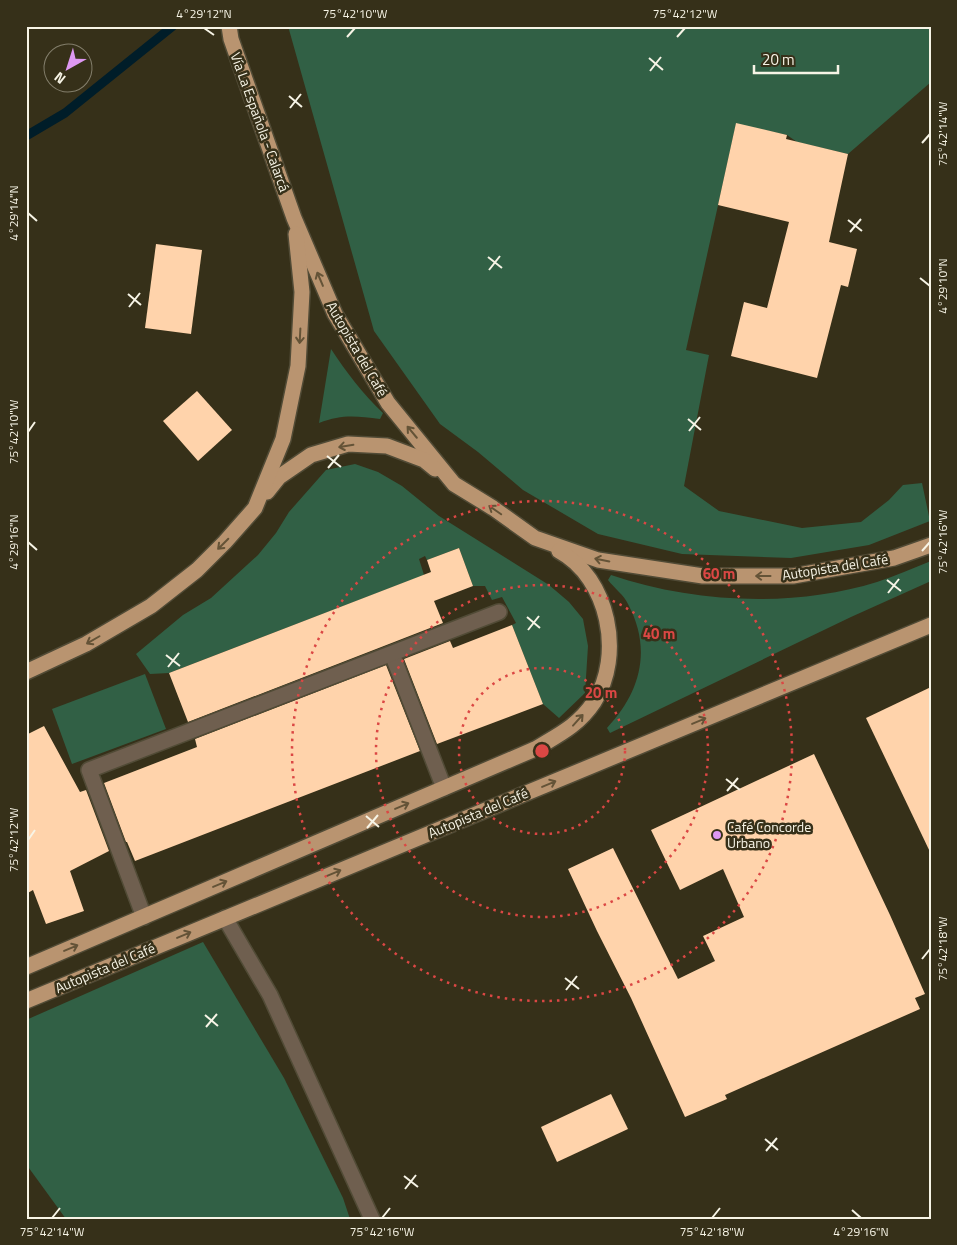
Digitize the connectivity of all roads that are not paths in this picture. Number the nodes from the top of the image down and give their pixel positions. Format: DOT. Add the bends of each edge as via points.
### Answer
graph roads {
  1 [pos="229,26"];
  2 [pos="294,218"];
  3 [pos="454,484"];
  4 [pos="255,508"];
  5 [pos="535,538"];
  6 [pos="931,545"];
  7 [pos="499,612"];
  8 [pos="931,625"];
  9 [pos="392,654"];
  10 [pos="26,672"];
  11 [pos="444,788"];
  12 [pos="144,916"];
  13 [pos="225,918"];
  14 [pos="26,967"];
  15 [pos="26,1001"];
  16 [pos="372,1219"];
  1 -- 2 [label="highway, Vía La Española - Calarcá"];
  3 -- 2 [label="highway, Autopista del Café, one-way" via="388,403 334,314"];
  2 -- 4 [label="highway, one-way" via="302,292 298,366 283,439"];
  3 -- 4 [label="highway, one-way" via="424,460 387,446 348,444 311,455 279,477"];
  5 -- 3 [label="highway, Autopista del Café, one-way"];
  4 -- 10 [label="highway, one-way" via="197,570 151,606 86,644"];
  6 -- 5 [label="highway, Autopista del Café, one-way" via="894,558 793,576 703,576 598,560"];
  11 -- 5 [label="highway, one-way" via="535,749 574,725 594,702 605,678 610,653 604,606 586,575 566,555"];
  7 -- 9 [label="street"];
  13 -- 8 [label="highway, Autopista del Café, one-way"];
  9 -- 11 [label="street"];
  9 -- 12 [label="street" via="90,770"];
  12 -- 11 [label="highway, one-way"];
  14 -- 12 [label="highway, one-way"];
  15 -- 13 [label="highway, Autopista del Café, one-way"];
  13 -- 16 [label="street" via="270,995"];
}
